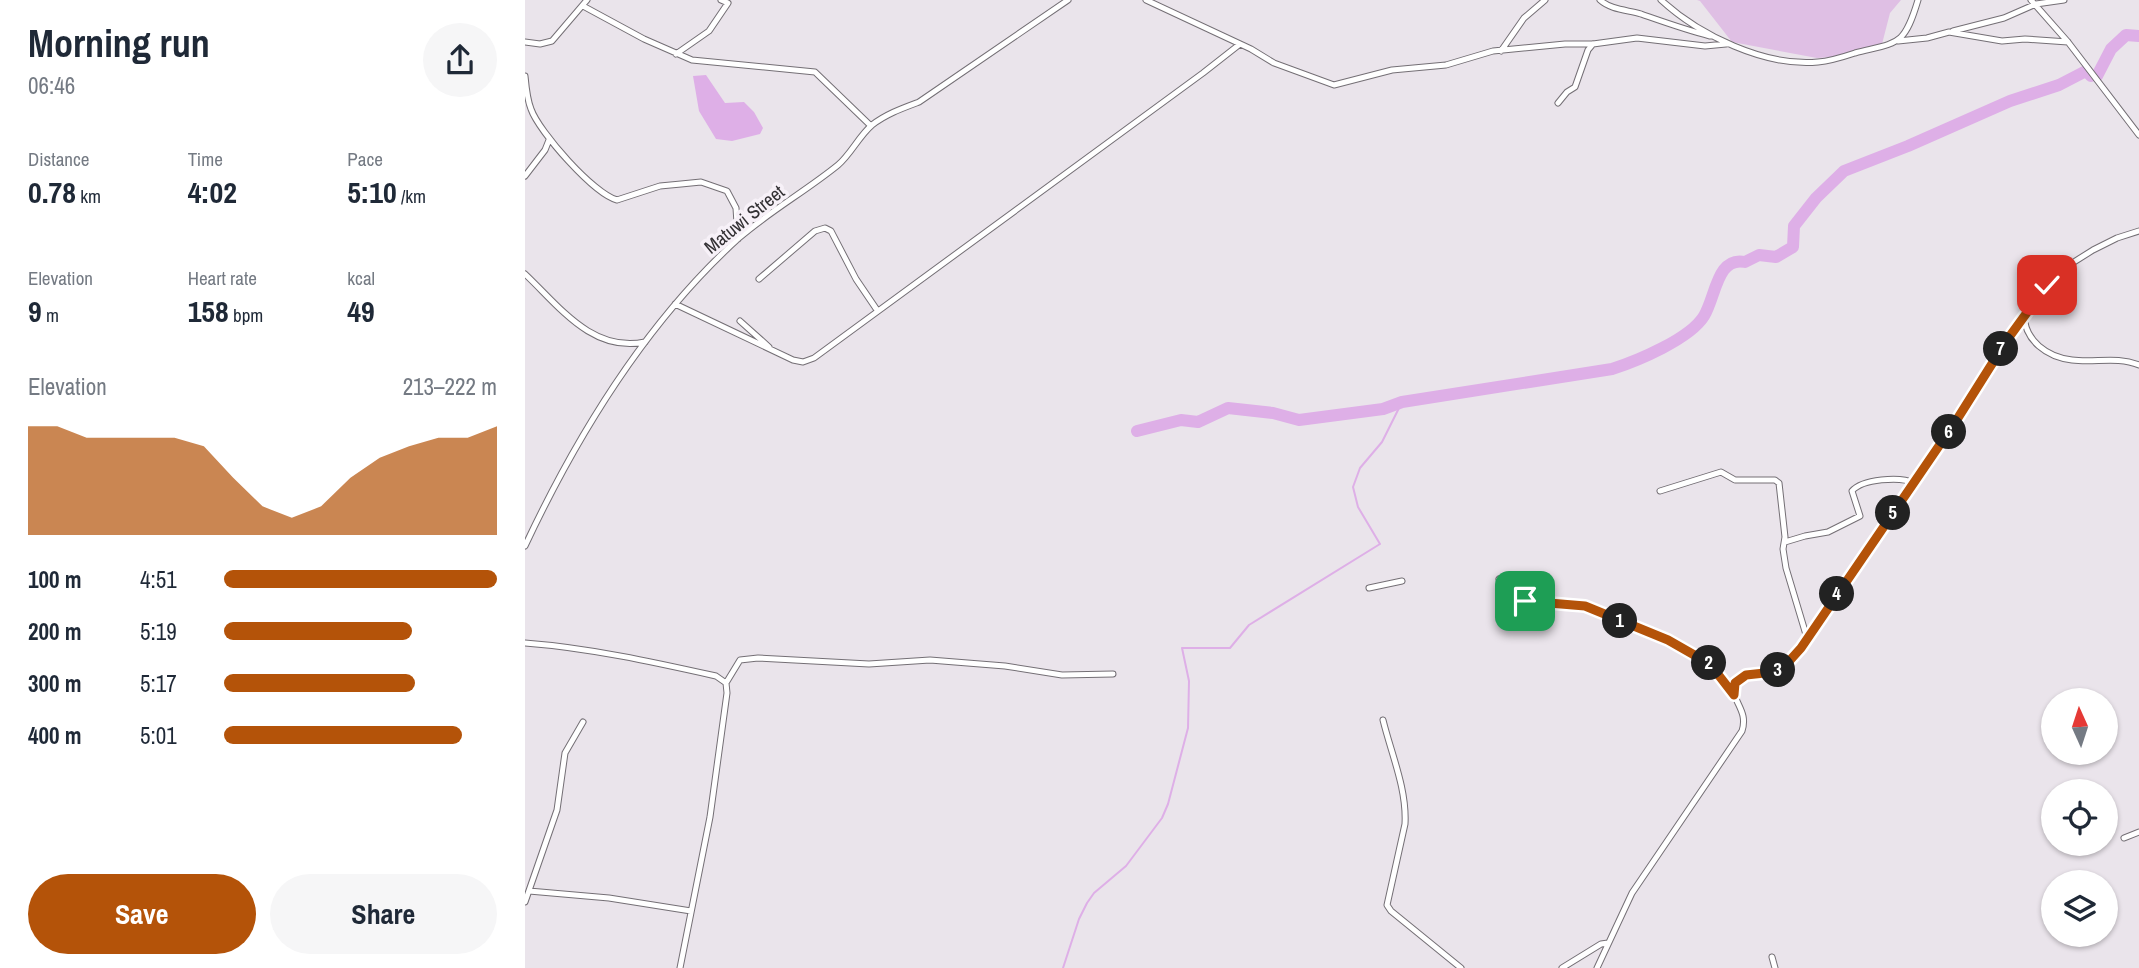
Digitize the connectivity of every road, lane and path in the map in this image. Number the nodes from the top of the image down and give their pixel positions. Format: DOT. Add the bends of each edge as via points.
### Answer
graph roads {
  1 [pos="587,0"];
  2 [pos="721,0"];
  3 [pos="1069,0"];
  4 [pos="1146,0"];
  5 [pos="1545,0"];
  6 [pos="1601,0"];
  7 [pos="1661,0"];
  8 [pos="1918,0"];
  9 [pos="2064,0"];
  10 [pos="2033,2"];
  11 [pos="583,6"];
  12 [pos="1949,32"];
  13 [pos="1716,38"];
  14 [pos="1898,41"];
  15 [pos="525,42"];
  16 [pos="2068,42"];
  17 [pos="1240,44"];
  18 [pos="1593,44"];
  19 [pos="1726,44"];
  20 [pos="1501,51"];
  21 [pos="676,54"];
  22 [pos="525,76"];
  23 [pos="1558,103"];
  24 [pos="870,126"];
  25 [pos="2139,135"];
  26 [pos="549,140"];
  27 [pos="525,176"];
  28 [pos="2139,231"];
  29 [pos="738,239"];
  30 [pos="525,274"];
  31 [pos="759,279"];
  32 [pos="675,304"];
  33 [pos="877,310"];
  34 [pos="2024,316"];
  35 [pos="740,321"];
  36 [pos="645,342"];
  37 [pos="773,352"];
  38 [pos="2139,365"];
  39 [pos="1914,483"];
  40 [pos="1660,491"];
  41 [pos="1785,543"];
  42 [pos="525,546"];
  43 [pos="1499,579"];
  44 [pos="1402,581"];
  45 [pos="1369,588"];
  46 [pos="1807,638"];
  47 [pos="525,643"];
  48 [pos="1113,674"];
  49 [pos="726,683"];
  50 [pos="1734,695"];
  51 [pos="1383,720"];
  52 [pos="583,722"];
  53 [pos="2139,832"];
  54 [pos="2124,838"];
  55 [pos="529,891"];
  56 [pos="525,902"];
  57 [pos="691,911"];
  58 [pos="1608,943"];
  59 [pos="1772,957"];
  60 [pos="680,968"];
  61 [pos="1461,968"];
  62 [pos="1562,968"];
  63 [pos="1597,968"];
  64 [pos="1775,968"];
  1 -- 11 [label="street"];
  2 -- 21 [label="street" via="727,3 709,30"];
  3 -- 24 [label="street, Matuwi Street" via="919,102"];
  4 -- 17 [label="street"];
  5 -- 20 [label="street" via="1524,18"];
  6 -- 13 [label="street"];
  7 -- 13 [label="street"];
  8 -- 14 [label="street" via="1911,23"];
  9 -- 10 [label="street"];
  10 -- 12 [label="street" via="2004,18"];
  10 -- 16 [label="street"];
  11 -- 15 [label="street" via="552,41"];
  11 -- 21 [label="street"];
  12 -- 14 [label="street"];
  12 -- 16 [label="street" via="2002,41"];
  13 -- 19 [label="street"];
  14 -- 19 [label="street" via="1818,62 1797,62"];
  16 -- 25 [label="street"];
  17 -- 20 [label="street" via="1274,63 1334,85"];
  17 -- 33 [label="street"];
  18 -- 19 [label="street" via="1637,38"];
  18 -- 20 [label="street"];
  18 -- 23 [label="street" via="1575,87"];
  21 -- 24 [label="street" via="725,65 815,72"];
  22 -- 26 [label="street" via="531,110"];
  24 -- 29 [label="street, Matuwi Street" via="837,166"];
  26 -- 27 [label="street"];
  26 -- 29 [label="street" via="610,198 701,182 727,191 736,208"];
  28 -- 34 [label="street" via="2075,261 2047,285"];
  29 -- 32 [label="street, Matuwi Street"];
  30 -- 36 [label="street" via="595,337 622,344"];
  31 -- 33 [label="street" via="815,231 825,228"];
  32 -- 36 [label="street, Matuwi Street"];
  32 -- 37 [label="street"];
  33 -- 37 [label="street" via="814,358 803,362"];
  34 -- 38 [label="street" via="2032,341 2064,358"];
  34 -- 39 [label="street"];
  35 -- 37 [label="street"];
  36 -- 42 [label="street, Matuwi Street" via="603,403"];
  39 -- 41 [label="street" via="1888,479 1856,487 1852,491 1860,516 1828,533"];
  39 -- 46 [label="street"];
  40 -- 41 [label="street" via="1721,472 1735,480 1775,480 1781,486"];
  41 -- 46 [label="street" via="1789,581"];
  43 -- 50 [label="street" via="1520,599 1585,606 1688,649 1710,664"];
  44 -- 45 [label="street"];
  46 -- 50 [label="street" via="1783,668 1742,677 1735,683"];
  47 -- 49 [label="street" via="643,659 716,676"];
  48 -- 49 [label="street" via="1062,675 930,660 869,664 758,658 740,660"];
  49 -- 57 [label="street" via="710,817"];
  50 -- 58 [label="street" via="1744,717 1742,731 1632,893"];
  51 -- 61 [label="street" via="1405,813 1387,905"];
  52 -- 55 [label="street" via="565,753 557,810"];
  53 -- 54 [label="street"];
  55 -- 56 [label="street"];
  55 -- 57 [label="street"];
  57 -- 60 [label="street"];
  58 -- 62 [label="street"];
  58 -- 63 [label="street"];
  59 -- 64 [label="street"];
}
